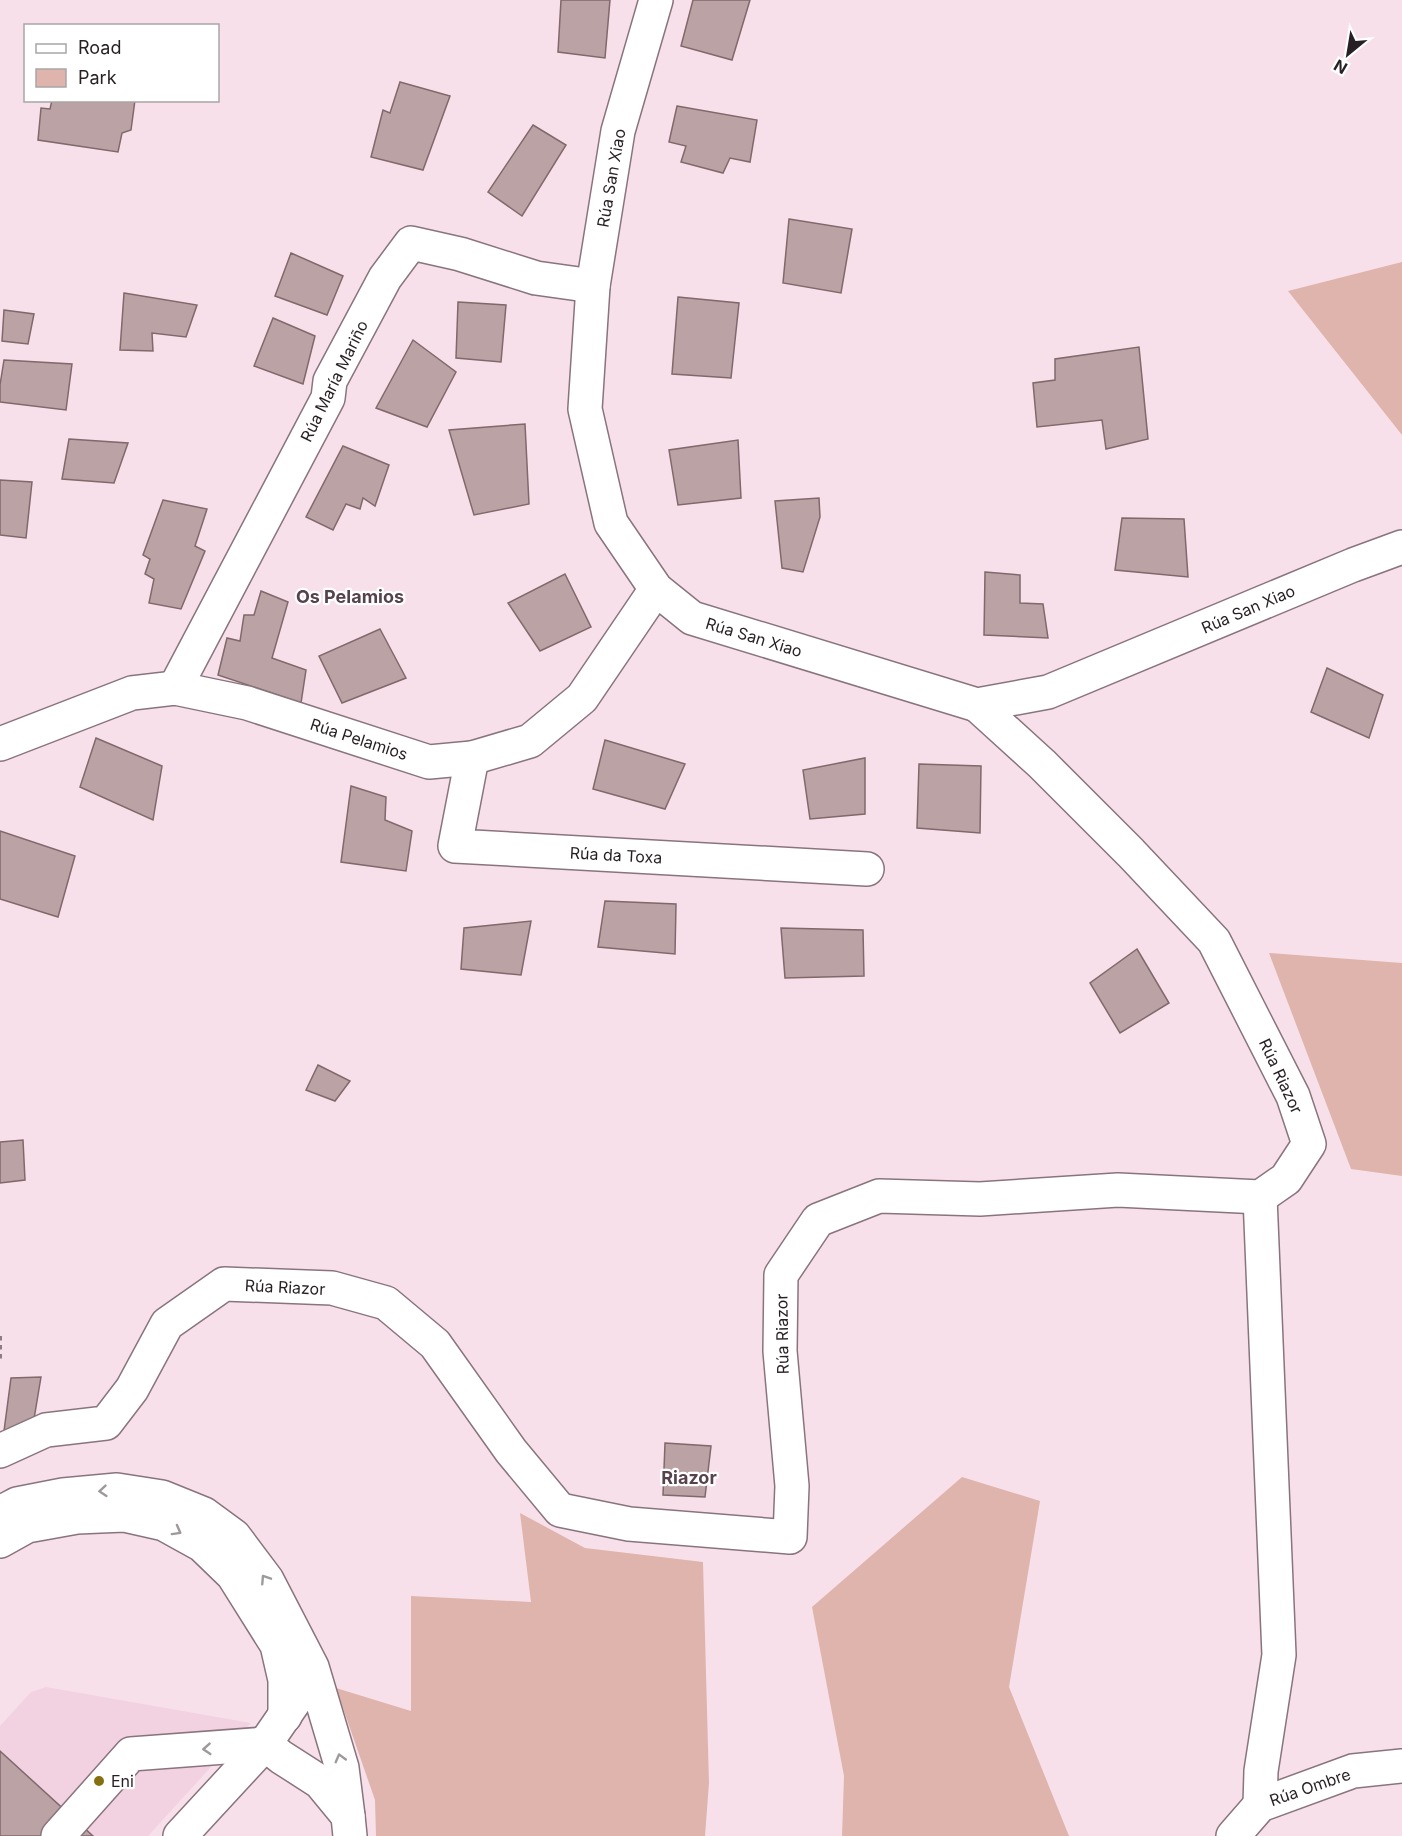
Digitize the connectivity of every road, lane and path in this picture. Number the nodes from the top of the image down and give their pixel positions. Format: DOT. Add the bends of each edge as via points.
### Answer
graph roads {
  1 [pos="656,0"];
  2 [pos="593,286"];
  3 [pos="1402,547"];
  4 [pos="656,589"];
  5 [pos="175,688"];
  6 [pos="977,705"];
  7 [pos="0,744"];
  8 [pos="472,758"];
  9 [pos="867,869"];
  10 [pos="1260,1197"];
  11 [pos="0,1336"];
  12 [pos="0,1360"];
  13 [pos="0,1451"];
  14 [pos="0,1513"];
  15 [pos="0,1541"];
  16 [pos="312,1667"];
  17 [pos="285,1716"];
  18 [pos="265,1744"];
  19 [pos="1402,1766"];
  20 [pos="1260,1805"];
  21 [pos="349,1826"];
  22 [pos="58,1836"];
  23 [pos="180,1836"];
  24 [pos="1233,1836"];
  1 -- 2 [label="main road, Rúa San Xiao" via="618,131"];
  2 -- 4 [label="main road, Rúa San Xiao" via="585,410 611,523"];
  2 -- 5 [label="main road, Rúa María Mariño" via="536,278 411,243 379,288 330,381 328,398"];
  3 -- 6 [label="main road, Rúa San Xiao" via="1048,692"];
  4 -- 6 [label="main road, Rúa San Xiao" via="692,618"];
  4 -- 8 [label="main road, Rúa Pelamios" via="582,698 530,741"];
  5 -- 7 [label="main road, Rúa Pelamios" via="132,693"];
  5 -- 8 [label="main road, Rúa Pelamios" via="247,703 429,762"];
  6 -- 10 [label="main road, Rúa Riazor" via="1042,764 1214,941 1293,1096 1309,1144 1286,1179"];
  8 -- 9 [label="main road, Rúa da Toxa" via="455,846"];
  10 -- 13 [label="main road, Rúa Riazor" via="1118,1190 980,1198 879,1196 818,1220 781,1275 780,1351 792,1486 790,1537 629,1524 560,1510 511,1451 435,1344 386,1303 332,1288 224,1284 166,1324 132,1389 106,1423 46,1430"];
  10 -- 20 [label="main road" via="1279,1655 1261,1771"];
  11 -- 12 [label="path"];
  16 -- 14 [label="main road, one-way" via="267,1580 234,1536 204,1514 162,1497 117,1490 63,1494 17,1504"];
  15 -- 17 [label="main road, one-way" via="27,1526 77,1517 124,1515 164,1524 202,1545 233,1575 276,1644 285,1680"];
  16 -- 17 [label="main road" via="307,1683"];
  21 -- 16 [label="main road, one-way" via="342,1768"];
  17 -- 18 [label="main road"];
  18 -- 21 [label="main road" via="320,1782"];
  18 -- 22 [label="main road, one-way" via="131,1754"];
  18 -- 23 [label="main road"];
  19 -- 20 [label="main road, Rúa Ombre" via="1353,1771"];
  20 -- 24 [label="main road, Rúa Ombre"];
}
